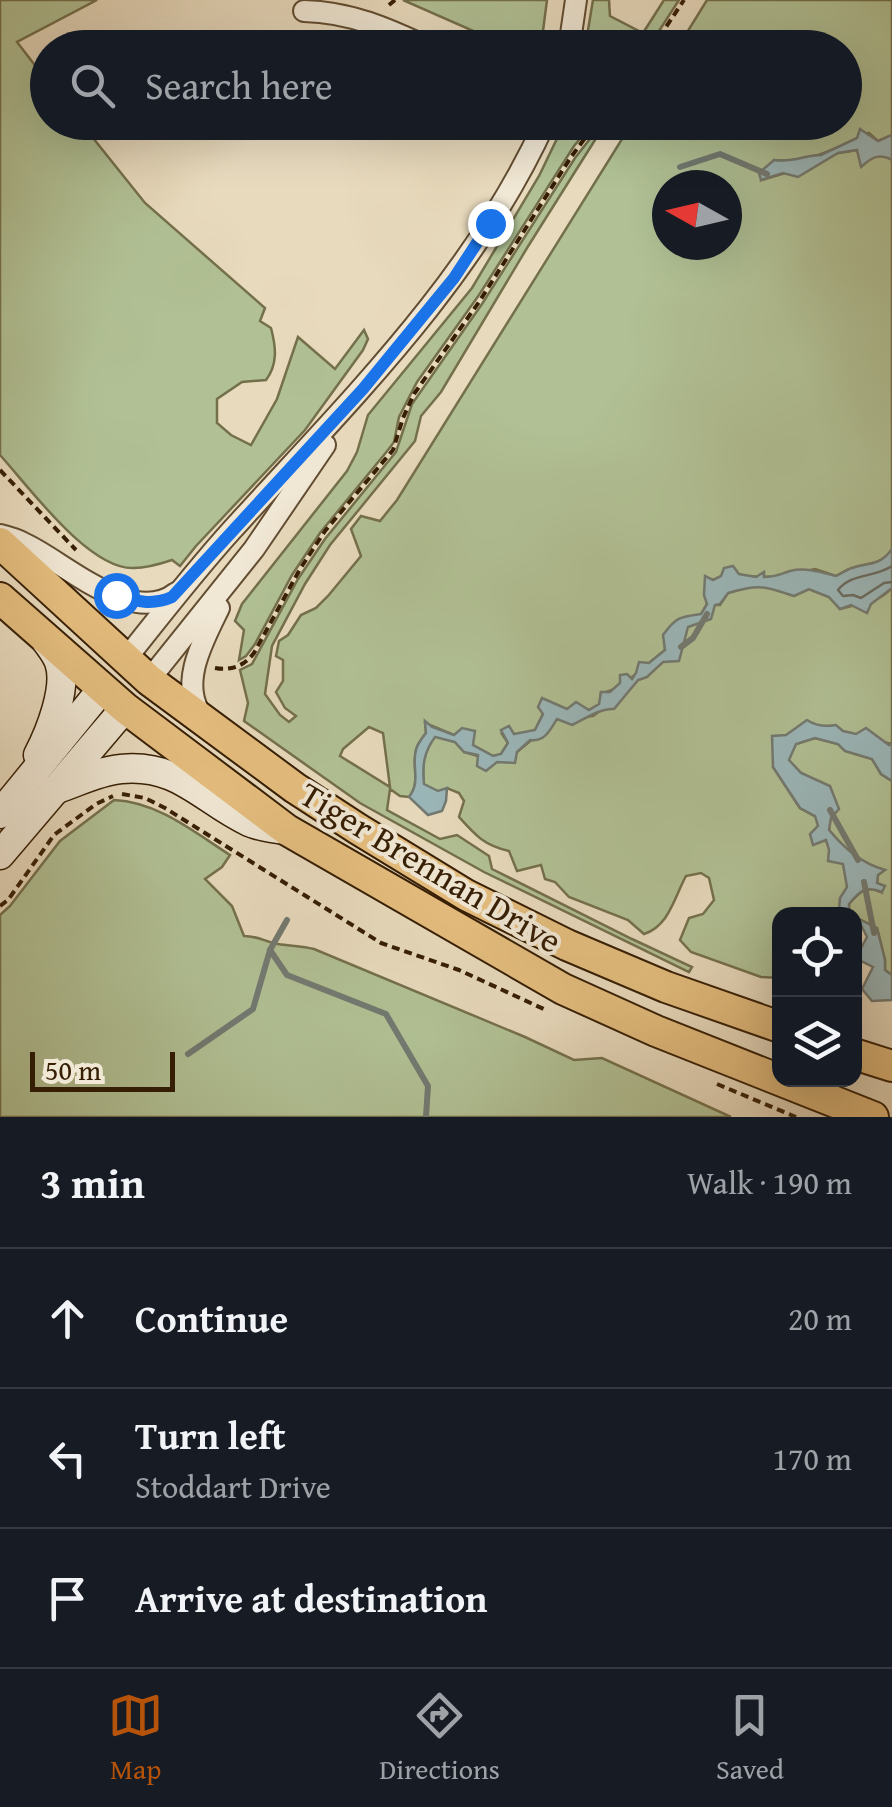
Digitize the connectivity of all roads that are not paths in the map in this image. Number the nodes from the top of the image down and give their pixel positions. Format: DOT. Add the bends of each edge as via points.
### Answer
graph roads {
  1 [pos="576,0"];
  2 [pos="304,12"];
  3 [pos="388,30"];
  4 [pos="571,30"];
  5 [pos="536,140"];
  6 [pos="363,389"];
  7 [pos="0,535"];
  8 [pos="0,544"];
  9 [pos="235,574"];
  10 [pos="184,584"];
  11 [pos="0,598"];
  12 [pos="46,640"];
  13 [pos="125,660"];
  14 [pos="149,680"];
  15 [pos="114,699"];
  16 [pos="217,732"];
  17 [pos="26,784"];
  18 [pos="54,790"];
  19 [pos="0,814"];
  20 [pos="287,830"];
  21 [pos="0,855"];
  22 [pos="772,1024"];
  23 [pos="862,1057"];
  24 [pos="892,1066"];
  25 [pos="873,1117"];
  1 -- 4 [label="street"];
  2 -- 3 [label="street" via="352,16"];
  5 -- 6 [label="street" via="454,278"];
  6 -- 9 [label="street"];
  6 -- 10 [label="street"];
  7 -- 10 [label="street" via="88,584 132,600 164,601"];
  8 -- 13 [label="main road, Tiger Brennan Drive"];
  9 -- 14 [label="street"];
  9 -- 16 [label="street" via="191,689 194,706"];
  10 -- 13 [label="street"];
  11 -- 12 [label="main road, Tiger Brennan Drive"];
  12 -- 15 [label="main road, Tiger Brennan Drive"];
  12 -- 17 [label="main road" via="60,662 60,693"];
  13 -- 14 [label="main road, Tiger Brennan Drive"];
  13 -- 15 [label="main road"];
  14 -- 15 [label="main road"];
  14 -- 16 [label="main road, Tiger Brennan Drive"];
  15 -- 17 [label="main road"];
  15 -- 18 [label="main road"];
  15 -- 20 [label="main road, Tiger Brennan Drive"];
  16 -- 22 [label="main road, Tiger Brennan Drive" via="466,895 666,987"];
  17 -- 19 [label="main road"];
  18 -- 20 [label="main road" via="105,772 142,769 191,785 248,821"];
  18 -- 21 [label="main road"];
  20 -- 25 [label="main road, Tiger Brennan Drive" via="563,989"];
  23 -- 24 [label="main road"];
}
